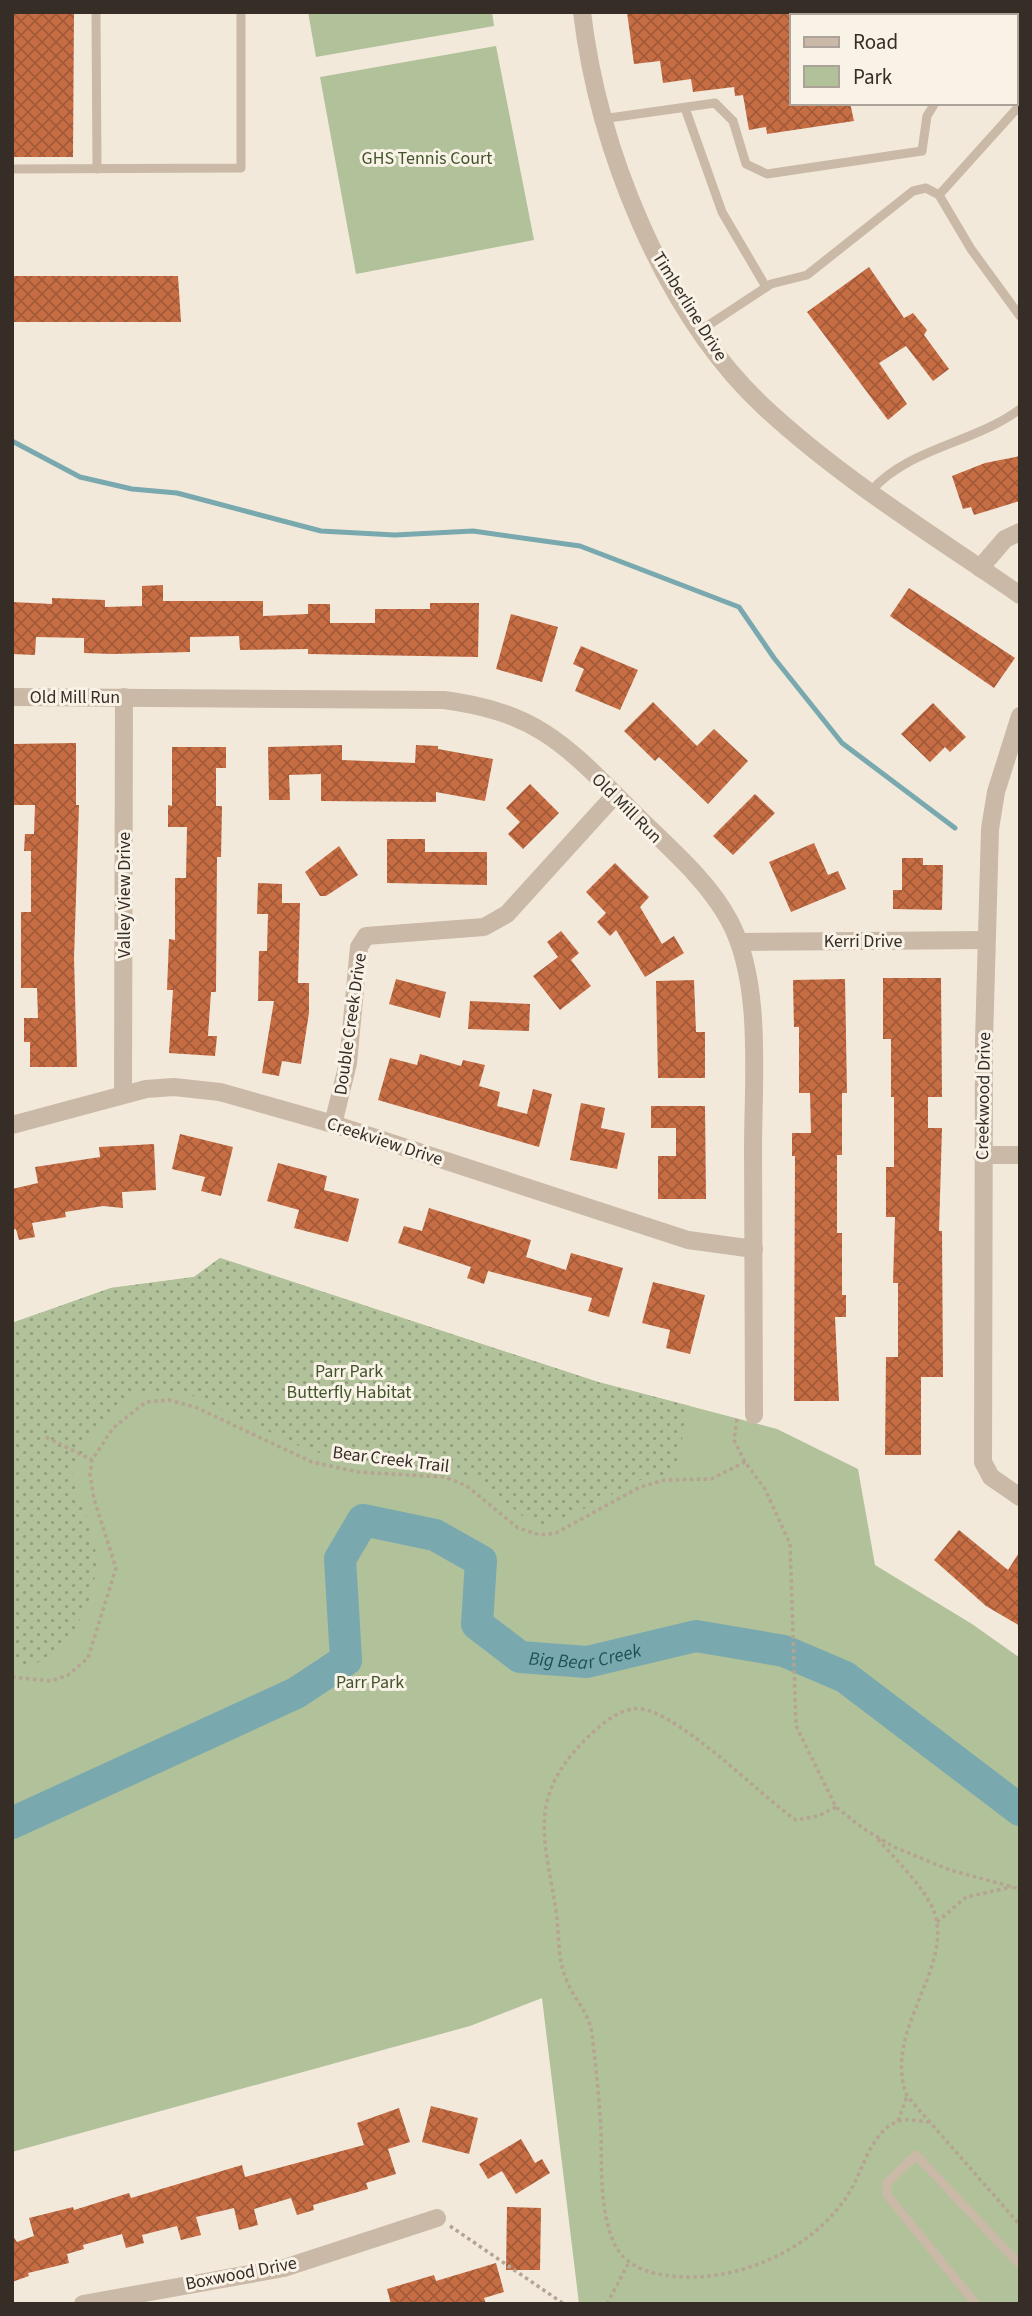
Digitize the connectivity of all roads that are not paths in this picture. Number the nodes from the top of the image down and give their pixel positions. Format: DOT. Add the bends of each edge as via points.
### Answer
graph roads {
  1 [pos="96,12"];
  2 [pos="240,12"];
  3 [pos="582,12"];
  4 [pos="934,105"];
  5 [pos="1020,105"];
  6 [pos="685,108"];
  7 [pos="602,119"];
  8 [pos="12,169"];
  9 [pos="97,169"];
  10 [pos="939,195"];
  11 [pos="766,287"];
  12 [pos="1020,316"];
  13 [pos="701,330"];
  14 [pos="1020,409"];
  15 [pos="871,491"];
  16 [pos="1020,532"];
  17 [pos="980,568"];
  18 [pos="1020,594"];
  19 [pos="12,697"];
  20 [pos="124,697"];
  21 [pos="1020,716"];
  22 [pos="615,795"];
  23 [pos="986,940"];
  24 [pos="739,942"];
  25 [pos="123,1094"];
  26 [pos="13,1121"];
  27 [pos="333,1124"];
  28 [pos="982,1155"];
  29 [pos="1020,1155"];
  30 [pos="754,1249"];
  31 [pos="754,1415"];
  32 [pos="1020,1497"];
  33 [pos="437,2218"];
  34 [pos="1020,2265"];
  35 [pos="83,2304"];
  36 [pos="976,2304"];
  1 -- 9 [label="lane"];
  2 -- 9 [label="lane" via="241,168"];
  3 -- 7 [label="street, Timberline Drive"];
  4 -- 6 [label="lane" via="927,116 922,151 767,174 746,164 733,121 715,103"];
  5 -- 10 [label="lane"];
  6 -- 7 [label="lane"];
  6 -- 11 [label="lane" via="722,212"];
  7 -- 13 [label="street, Timberline Drive" via="620,176 656,255"];
  8 -- 9 [label="lane"];
  10 -- 11 [label="lane" via="926,188 913,191 807,275"];
  10 -- 12 [label="lane" via="975,256"];
  11 -- 13 [label="lane"];
  13 -- 15 [label="street, Timberline Drive" via="762,405"];
  14 -- 15 [label="lane" via="998,425 885,474"];
  15 -- 17 [label="street, Timberline Drive"];
  16 -- 17 [label="street" via="1005,539"];
  17 -- 18 [label="street, Timberline Drive"];
  19 -- 20 [label="street, Old Mill Run"];
  20 -- 22 [label="street, Old Mill Run" via="444,700 482,705 547,732"];
  20 -- 25 [label="street, Valley View Drive"];
  21 -- 23 [label="street, Creekwood Drive" via="996,792 990,829"];
  22 -- 24 [label="street, Old Mill Run" via="713,894"];
  22 -- 27 [label="street, Double Creek Drive" via="507,914 484,927 366,936 359,947 348,1063"];
  23 -- 24 [label="street, Kerri Drive"];
  23 -- 28 [label="street, Creekwood Drive"];
  24 -- 30 [label="street, Old Mill Run" via="748,973 753,1053"];
  25 -- 26 [label="street, Creekview Drive"];
  25 -- 27 [label="street, Creekview Drive" via="173,1087 220,1092"];
  27 -- 30 [label="street, Creekview Drive" via="688,1240"];
  28 -- 29 [label="street"];
  28 -- 32 [label="street, Creekwood Drive" via="983,1462 991,1477"];
  30 -- 31 [label="street, Old Mill Run"];
  33 -- 35 [label="street, Boxwood Drive" via="284,2268"];
  34 -- 36 [label="lane" via="916,2155 887,2183 887,2195"];
}
